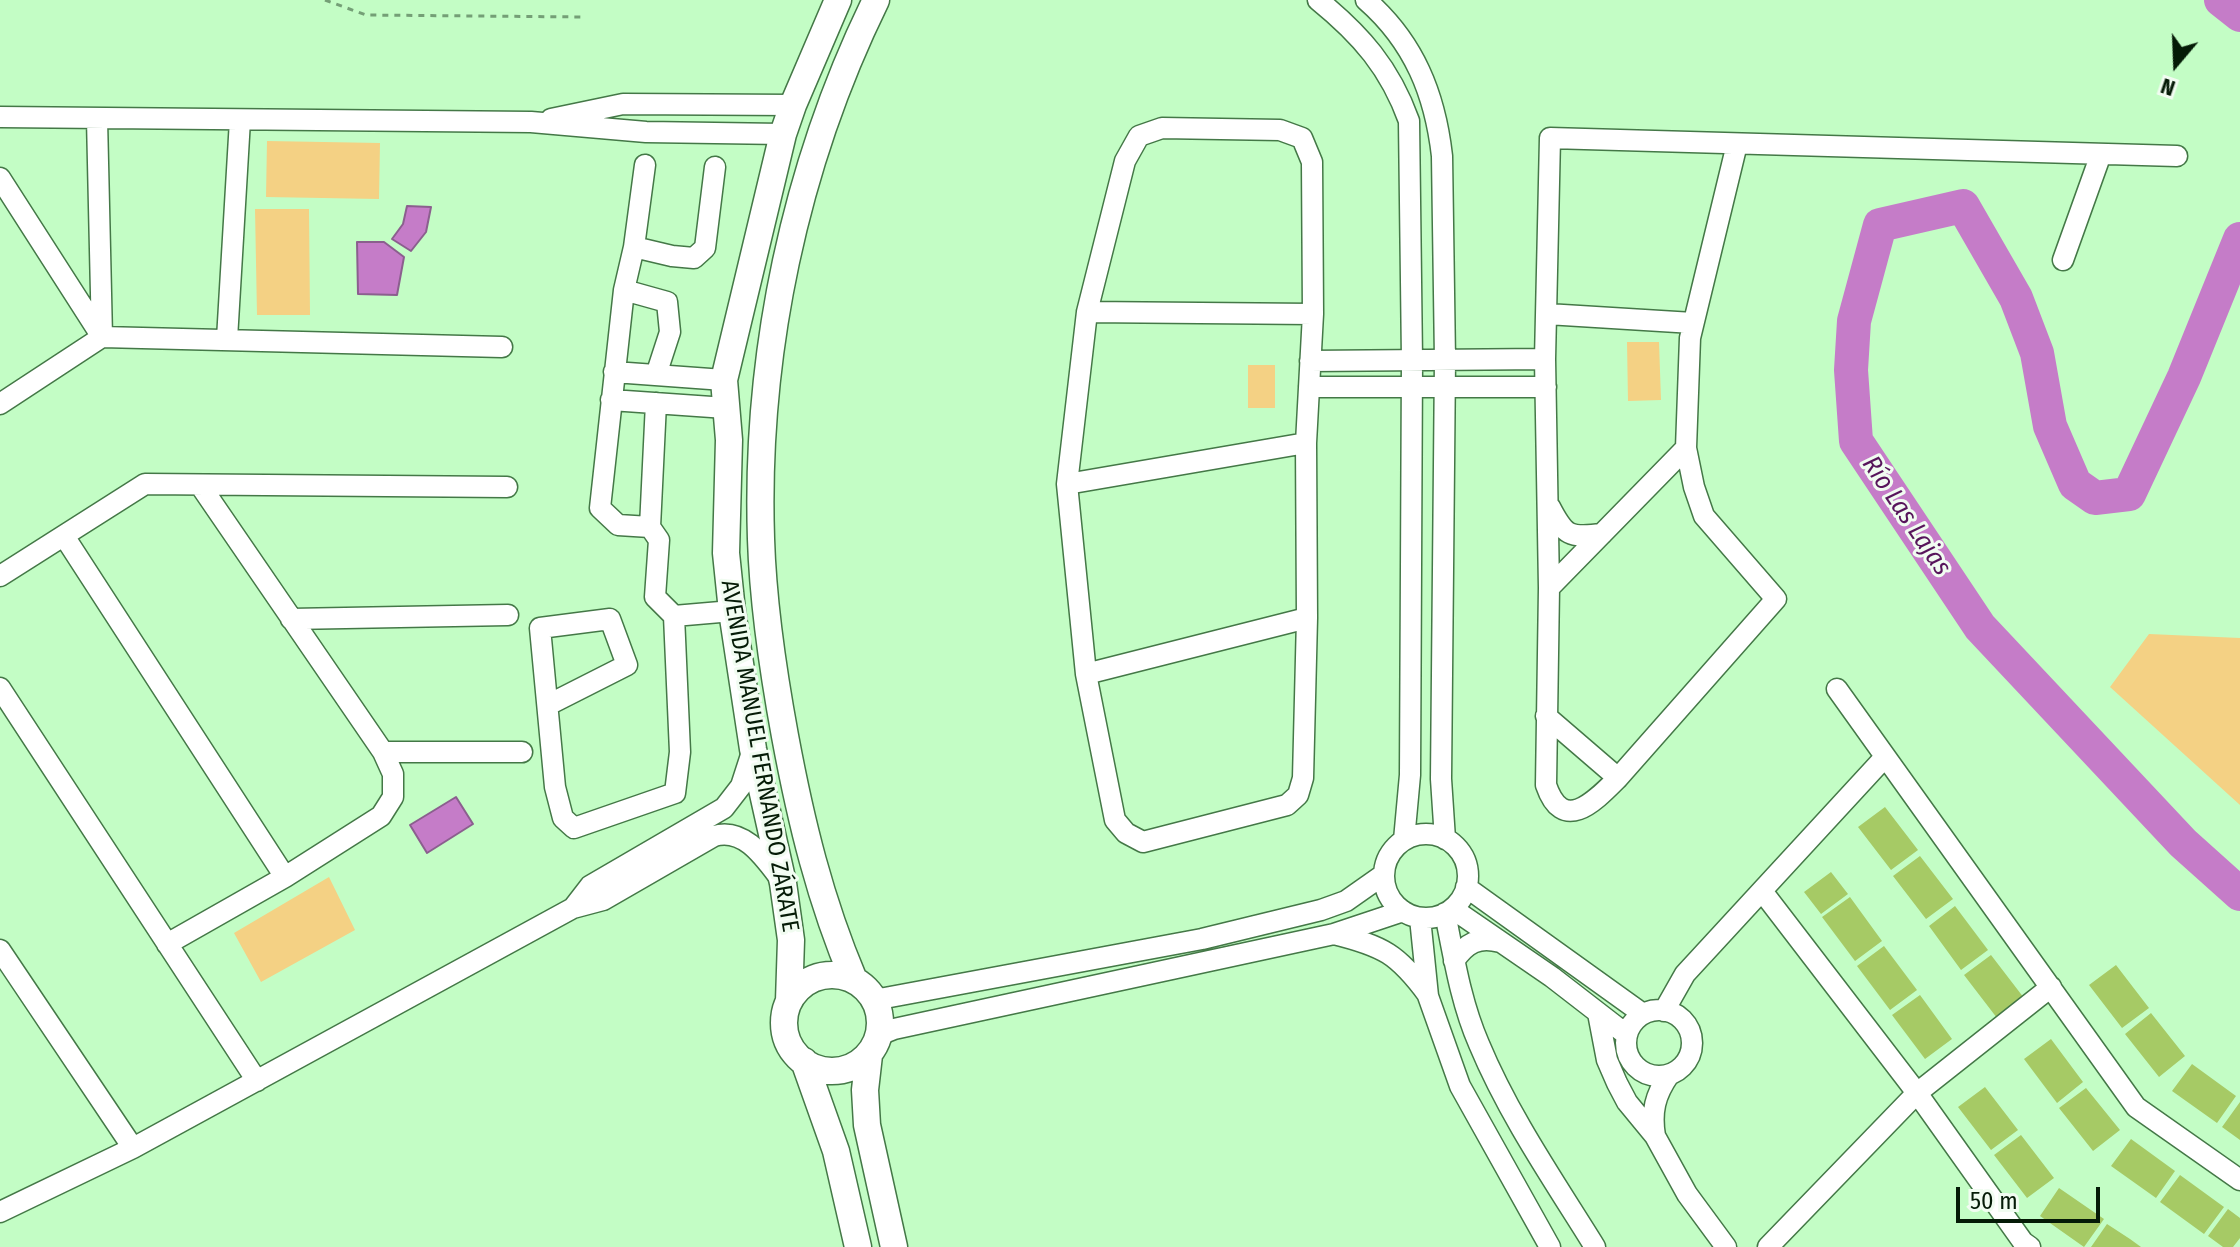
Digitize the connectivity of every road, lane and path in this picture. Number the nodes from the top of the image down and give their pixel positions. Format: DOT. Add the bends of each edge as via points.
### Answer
graph roads {
  1 [pos="325,0"];
  2 [pos="838,0"];
  3 [pos="876,0"];
  4 [pos="1318,0"];
  5 [pos="1373,2"];
  6 [pos="582,17"];
  7 [pos="1354,31"];
  8 [pos="793,105"];
  9 [pos="0,117"];
  10 [pos="97,119"];
  11 [pos="240,120"];
  12 [pos="531,122"];
  13 [pos="783,134"];
  14 [pos="1737,144"];
  15 [pos="2101,154"];
  16 [pos="2177,156"];
  17 [pos="645,165"];
  18 [pos="715,167"];
  19 [pos="0,178"];
  20 [pos="634,247"];
  21 [pos="2063,260"];
  22 [pos="624,290"];
  23 [pos="1087,312"];
  24 [pos="1313,314"];
  25 [pos="1547,314"];
  26 [pos="1693,323"];
  27 [pos="102,337"];
  28 [pos="227,339"];
  29 [pos="502,347"];
  30 [pos="1545,359"];
  31 [pos="1412,360"];
  32 [pos="1445,360"];
  33 [pos="1310,361"];
  34 [pos="614,372"];
  35 [pos="656,375"];
  36 [pos="724,380"];
  37 [pos="1309,387"];
  38 [pos="1546,387"];
  39 [pos="1412,388"];
  40 [pos="1445,388"];
  41 [pos="2,399"];
  42 [pos="611,400"];
  43 [pos="656,403"];
  44 [pos="726,408"];
  45 [pos="1306,443"];
  46 [pos="1686,448"];
  47 [pos="1067,484"];
  48 [pos="200,485"];
  49 [pos="507,487"];
  50 [pos="1547,502"];
  51 [pos="650,527"];
  52 [pos="1602,534"];
  53 [pos="64,536"];
  54 [pos="0,576"];
  55 [pos="1549,588"];
  56 [pos="732,611"];
  57 [pos="508,615"];
  58 [pos="674,616"];
  59 [pos="1307,618"];
  60 [pos="291,619"];
  61 [pos="1086,674"];
  62 [pos="0,688"];
  63 [pos="1837,689"];
  64 [pos="548,705"];
  65 [pos="1546,716"];
  66 [pos="753,749"];
  67 [pos="383,752"];
  68 [pos="522,752"];
  69 [pos="1885,757"];
  70 [pos="1618,778"];
  71 [pos="718,825"];
  72 [pos="1445,839"];
  73 [pos="1404,840"];
  74 [pos="1383,875"];
  75 [pos="285,877"];
  76 [pos="783,883"];
  77 [pos="1466,887"];
  78 [pos="1762,891"];
  79 [pos="1449,911"];
  80 [pos="1412,914"];
  81 [pos="1334,934"];
  82 [pos="1502,943"];
  83 [pos="167,944"];
  84 [pos="1545,944"];
  85 [pos="0,950"];
  86 [pos="1454,961"];
  87 [pos="1531,962"];
  88 [pos="854,980"];
  89 [pos="2051,987"];
  90 [pos="1428,996"];
  91 [pos="874,1000"];
  92 [pos="789,1001"];
  93 [pos="1664,1011"];
  94 [pos="1598,1013"];
  95 [pos="1643,1014"];
  96 [pos="1627,1044"];
  97 [pos="874,1045"];
  98 [pos="804,1061"];
  99 [pos="1669,1075"];
  100 [pos="257,1081"];
  101 [pos="1617,1083"];
  102 [pos="1917,1093"];
  103 [pos="1655,1136"];
  104 [pos="133,1148"];
  105 [pos="2240,1180"];
  106 [pos="883,1189"];
  107 [pos="0,1212"];
  108 [pos="2024,1245"];
  109 [pos="856,1247"];
  110 [pos="894,1247"];
  111 [pos="902,1247"];
  112 [pos="1550,1247"];
  113 [pos="1595,1247"];
  114 [pos="1726,1247"];
  115 [pos="1768,1247"];
  1 -- 6 [label="path" via="366,15"];
  2 -- 8 [label="main road, AVENIDA MANUEL FERNANDO ZÁRATE"];
  3 -- 88 [label="main road, AVENIDA MANUEL FERNANDO ZÁRATE" via="824,123 800,205 775,317 762,433 761,539 772,665 811,861"];
  4 -- 7 [label="street"];
  5 -- 7 [label="street"];
  5 -- 32 [label="street" via="1421,70 1439,126"];
  7 -- 31 [label="street" via="1399,91 1409,121"];
  8 -- 12 [label="street" via="623,104"];
  8 -- 13 [label="main road, AVENIDA MANUEL FERNANDO ZÁRATE"];
  9 -- 10 [label="street"];
  10 -- 11 [label="street"];
  10 -- 27 [label="street"];
  11 -- 12 [label="street"];
  11 -- 28 [label="street"];
  12 -- 13 [label="street" via="646,132"];
  13 -- 36 [label="main road, AVENIDA MANUEL FERNANDO ZÁRATE"];
  14 -- 15 [label="street"];
  14 -- 25 [label="street" via="1550,138"];
  14 -- 26 [label="street"];
  15 -- 16 [label="street"];
  15 -- 21 [label="street"];
  17 -- 20 [label="street"];
  18 -- 20 [label="street" via="705,248 694,258"];
  19 -- 27 [label="street"];
  20 -- 22 [label="street"];
  22 -- 34 [label="street"];
  22 -- 35 [label="street" via="667,302 670,332"];
  23 -- 24 [label="street"];
  23 -- 24 [label="street" via="1125,161 1139,136 1162,128 1280,130 1302,138 1312,162"];
  23 -- 47 [label="street"];
  24 -- 33 [label="street"];
  25 -- 26 [label="street"];
  25 -- 30 [label="street"];
  26 -- 46 [label="street"];
  27 -- 28 [label="street"];
  27 -- 41 [label="street"];
  28 -- 29 [label="street"];
  30 -- 32 [label="street"];
  30 -- 38 [label="street"];
  31 -- 32 [label="street"];
  31 -- 33 [label="street"];
  31 -- 39 [label="street"];
  32 -- 40 [label="street"];
  33 -- 37 [label="street"];
  34 -- 35 [label="street"];
  34 -- 42 [label="street"];
  35 -- 36 [label="street"];
  36 -- 44 [label="main road, AVENIDA MANUEL FERNANDO ZÁRATE"];
  37 -- 39 [label="street"];
  37 -- 45 [label="street"];
  38 -- 40 [label="street"];
  38 -- 50 [label="street"];
  39 -- 40 [label="street"];
  39 -- 73 [label="street" via="1410,775"];
  40 -- 72 [label="street"];
  42 -- 43 [label="street"];
  42 -- 51 [label="street" via="600,508 618,525"];
  43 -- 44 [label="street"];
  43 -- 51 [label="street"];
  44 -- 56 [label="main road, AVENIDA MANUEL FERNANDO ZÁRATE" via="726,553"];
  45 -- 47 [label="street"];
  45 -- 59 [label="street"];
  46 -- 52 [label="street"];
  46 -- 70 [label="street" via="1704,516 1776,599"];
  47 -- 61 [label="street"];
  48 -- 49 [label="street"];
  48 -- 53 [label="street" via="145,484"];
  48 -- 60 [label="street"];
  50 -- 52 [label="street" via="1570,534"];
  50 -- 55 [label="street"];
  51 -- 58 [label="street" via="659,540 655,597"];
  52 -- 55 [label="street"];
  53 -- 54 [label="street"];
  53 -- 75 [label="street"];
  55 -- 65 [label="street"];
  56 -- 58 [label="street"];
  56 -- 66 [label="main road, AVENIDA MANUEL FERNANDO ZÁRATE"];
  57 -- 60 [label="street"];
  58 -- 64 [label="street" via="680,752 675,793 574,828 563,818 555,787"];
  59 -- 61 [label="street"];
  59 -- 61 [label="street" via="1303,778 1298,795 1287,805 1143,842 1115,820"];
  60 -- 67 [label="street"];
  62 -- 83 [label="street"];
  63 -- 69 [label="street"];
  64 -- 64 [label="street" via="627,665 610,619 540,628"];
  65 -- 70 [label="street"];
  65 -- 70 [label="street" via="1546,785 1562,810 1590,805"];
  66 -- 71 [label="street" via="741,786"];
  66 -- 76 [label="main road, AVENIDA MANUEL FERNANDO ZÁRATE"];
  67 -- 68 [label="street"];
  67 -- 75 [label="street" via="393,774 393,797 381,816"];
  69 -- 78 [label="street"];
  69 -- 89 [label="street"];
  71 -- 76 [label="street" via="740,837"];
  71 -- 100 [label="street" via="714,836 603,900 573,908"];
  72 -- 73 [label="street" via="1431,834"];
  72 -- 77 [label="street" via="1464,859"];
  73 -- 74 [label="street" via="1393,849"];
  74 -- 80 [label="street" via="1392,902"];
  74 -- 91 [label="street" via="1346,901 1217,936"];
  75 -- 83 [label="street"];
  76 -- 92 [label="main road, AVENIDA MANUEL FERNANDO ZÁRATE" via="791,940"];
  77 -- 79 [label="street"];
  77 -- 84 [label="street"];
  78 -- 93 [label="street" via="1685,974"];
  78 -- 102 [label="street"];
  79 -- 80 [label="street"];
  79 -- 82 [label="street"];
  79 -- 86 [label="street"];
  80 -- 81 [label="street"];
  80 -- 90 [label="street"];
  81 -- 90 [label="street" via="1391,954"];
  81 -- 97 [label="street" via="894,1029"];
  82 -- 86 [label="street" via="1474,941"];
  82 -- 87 [label="street"];
  83 -- 100 [label="street"];
  84 -- 87 [label="street"];
  84 -- 95 [label="street"];
  85 -- 104 [label="street"];
  86 -- 113 [label="street" via="1465,1007 1517,1122"];
  87 -- 94 [label="street"];
  88 -- 91 [label="main road"];
  88 -- 92 [label="main road" via="824,976 809,981"];
  89 -- 102 [label="street"];
  89 -- 105 [label="street" via="2136,1107"];
  90 -- 112 [label="street" via="1460,1086"];
  91 -- 97 [label="main road" via="880,1023"];
  92 -- 98 [label="main road" via="787,1040"];
  93 -- 95 [label="street"];
  93 -- 99 [label="street" via="1681,1018 1692,1044 1685,1063"];
  94 -- 96 [label="street"];
  94 -- 101 [label="street"];
  95 -- 96 [label="street" via="1630,1027"];
  96 -- 99 [label="street" via="1639,1069"];
  96 -- 101 [label="street"];
  97 -- 98 [label="main road" via="844,1069 830,1071"];
  97 -- 106 [label="main road" via="865,1090 867,1125"];
  98 -- 109 [label="main road" via="822,1106"];
  99 -- 103 [label="street" via="1654,1103"];
  100 -- 104 [label="street"];
  101 -- 103 [label="street"];
  102 -- 108 [label="street"];
  102 -- 115 [label="street"];
  103 -- 114 [label="street" via="1687,1194"];
  104 -- 107 [label="street"];
  106 -- 110 [label="main road"];
  106 -- 111 [label="main road"];
}
